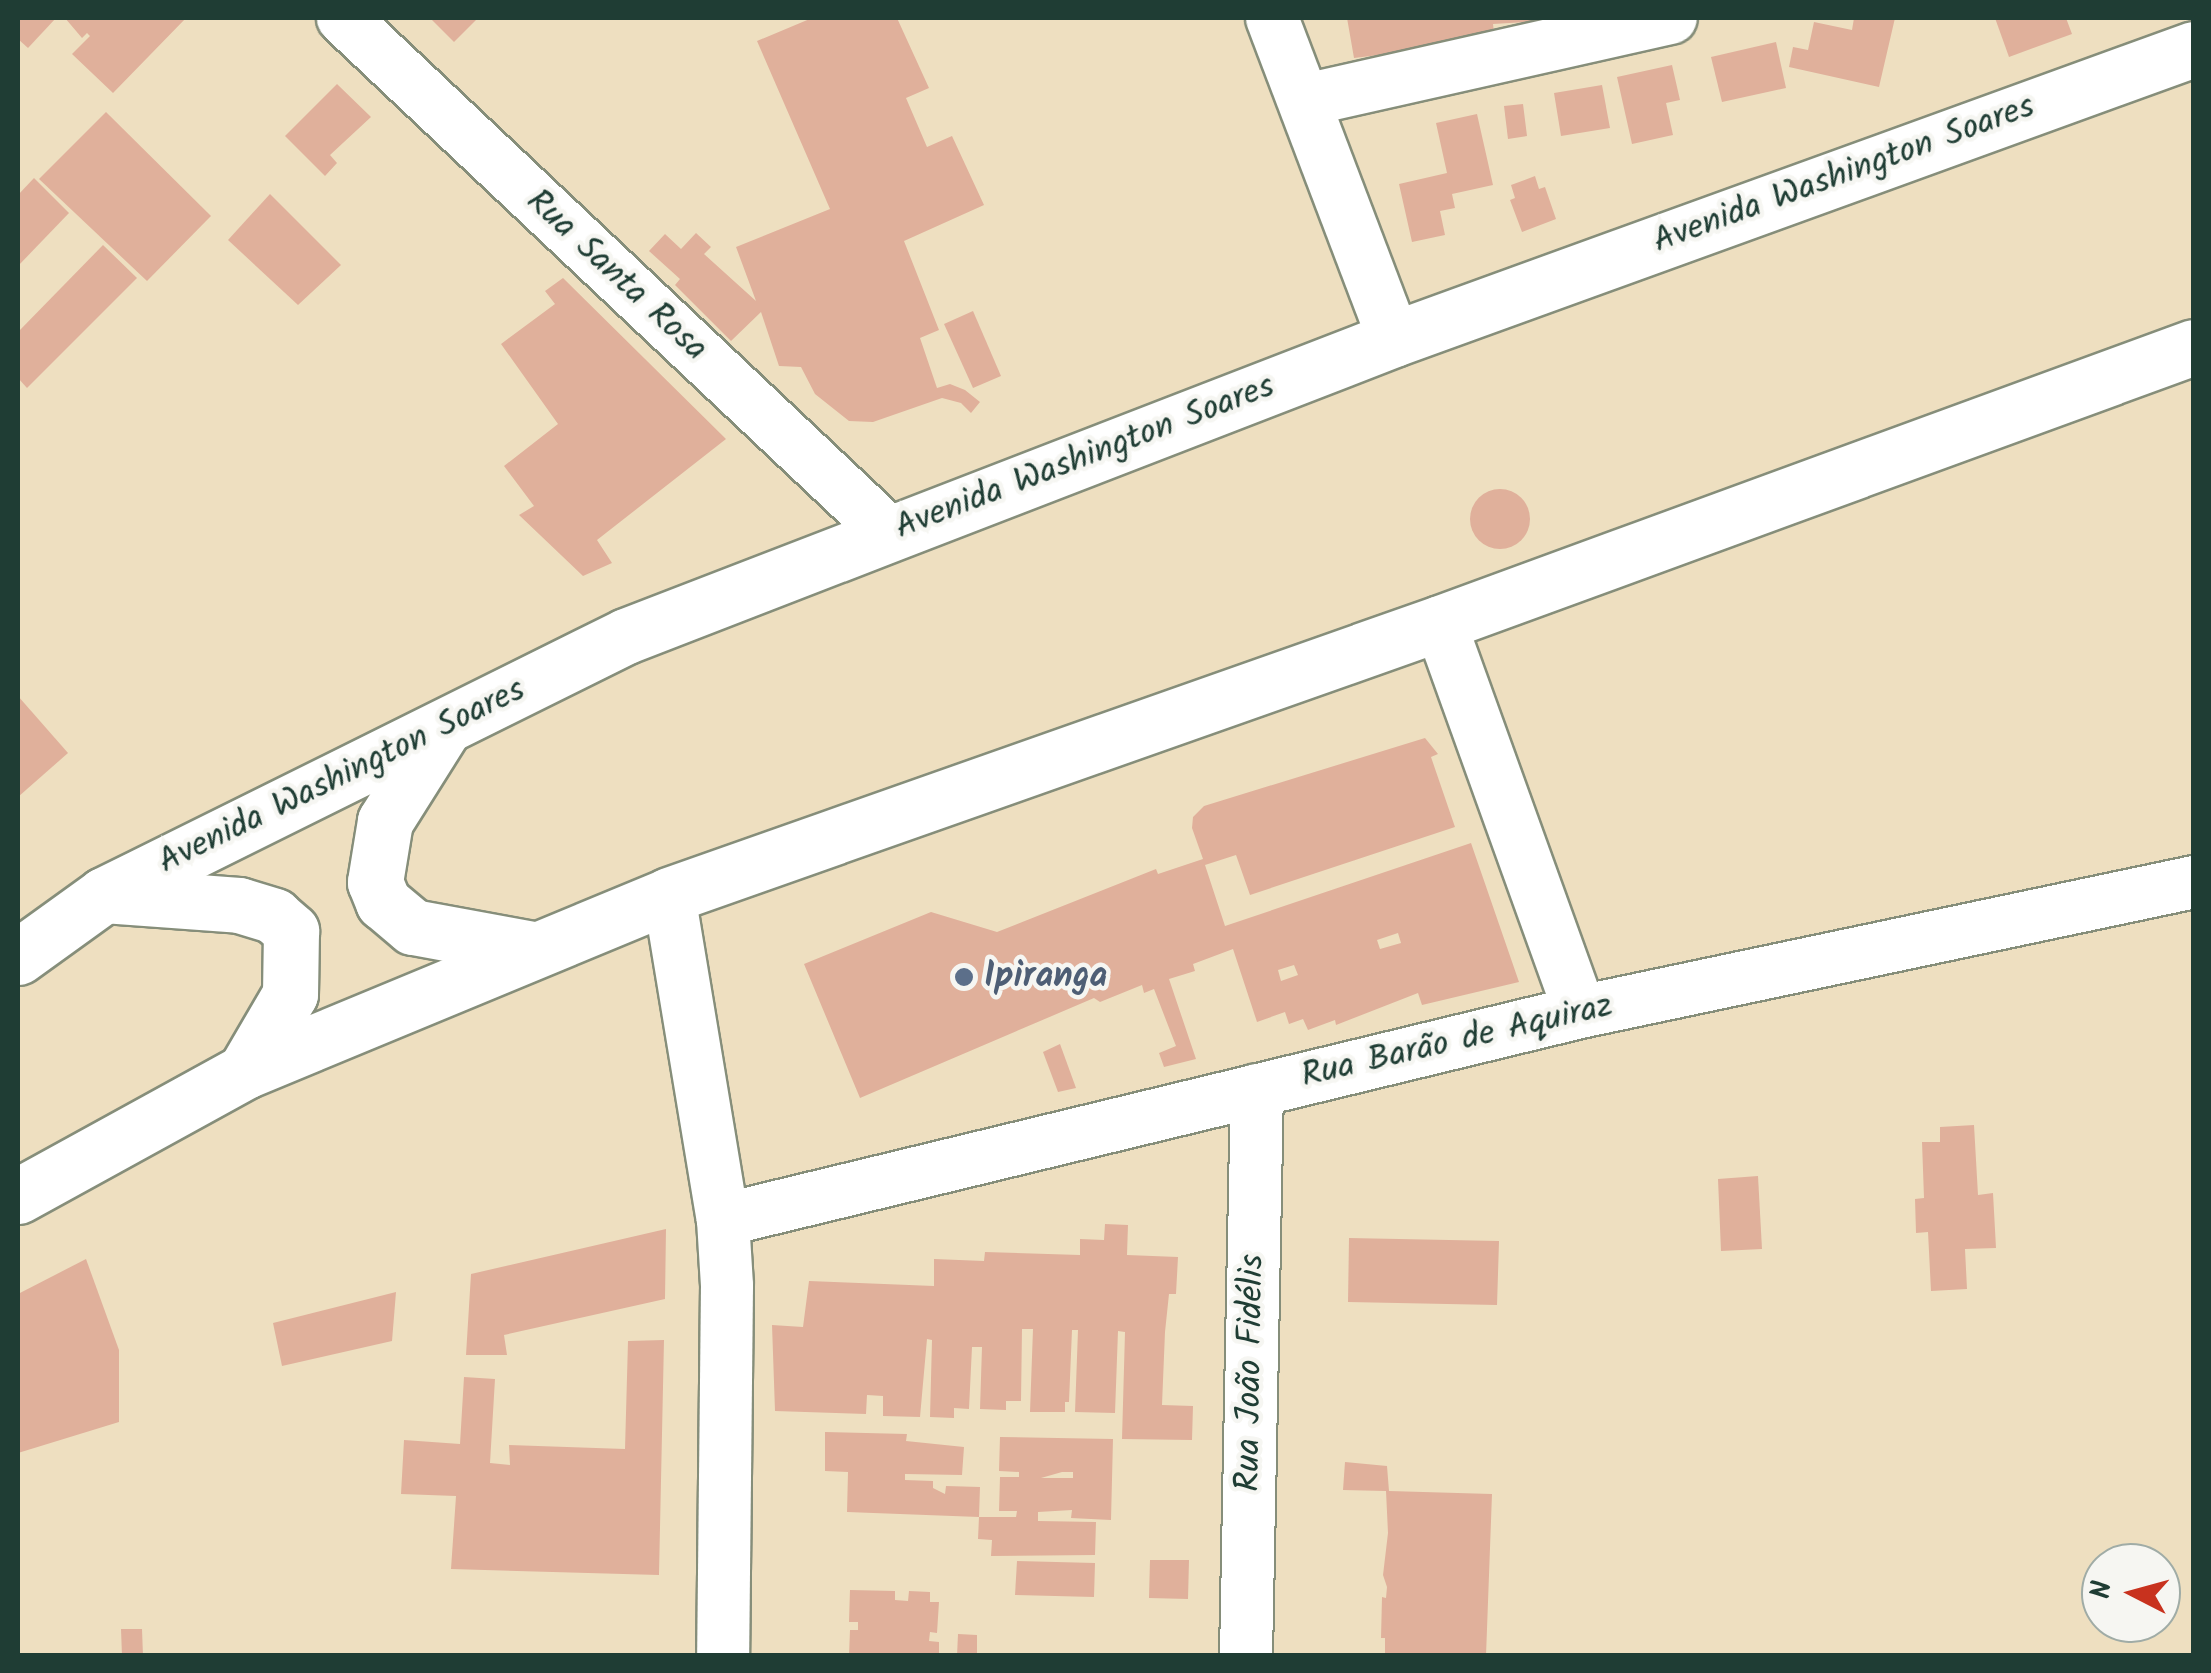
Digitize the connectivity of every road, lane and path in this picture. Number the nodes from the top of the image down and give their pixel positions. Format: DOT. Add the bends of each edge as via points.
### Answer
graph roads {
  1 [pos="343,18"];
  2 [pos="1272,18"];
  3 [pos="1671,18"];
  4 [pos="2194,49"];
  5 [pos="1306,100"];
  6 [pos="1394,338"];
  7 [pos="2194,347"];
  8 [pos="890,534"];
  9 [pos="1440,623"];
  10 [pos="445,727"];
  11 [pos="2194,882"];
  12 [pos="669,894"];
  13 [pos="104,895"];
  14 [pos="534,949"];
  15 [pos="18,958"];
  16 [pos="1580,1012"];
  17 [pos="245,1071"];
  18 [pos="1257,1090"];
  19 [pos="18,1196"];
  20 [pos="723,1220"];
  21 [pos="723,1656"];
  22 [pos="1246,1656"];
  1 -- 8 [label="street, Rua Santa Rosa"];
  2 -- 5 [label="street"];
  3 -- 5 [label="street"];
  4 -- 6 [label="highway, Avenida Washington Soares"];
  5 -- 6 [label="street"];
  6 -- 8 [label="highway, Avenida Washington Soares"];
  7 -- 9 [label="highway"];
  8 -- 10 [label="highway, Avenida Washington Soares" via="626,636"];
  9 -- 12 [label="highway"];
  9 -- 16 [label="street"];
  10 -- 13 [label="highway, Avenida Washington Soares"];
  10 -- 14 [label="highway" via="386,821 379,892 412,927"];
  11 -- 16 [label="street, Rua Barão de Aquiraz"];
  12 -- 14 [label="highway"];
  12 -- 20 [label="street"];
  13 -- 15 [label="highway, Avenida Washington Soares"];
  13 -- 17 [label="highway" via="239,905 274,916 291,931 290,994"];
  14 -- 17 [label="highway"];
  16 -- 18 [label="street, Rua Barão de Aquiraz"];
  17 -- 19 [label="highway"];
  18 -- 20 [label="street, Rua Barão de Aquiraz"];
  18 -- 22 [label="street, Rua João Fidélis"];
  20 -- 21 [label="street"];
}
